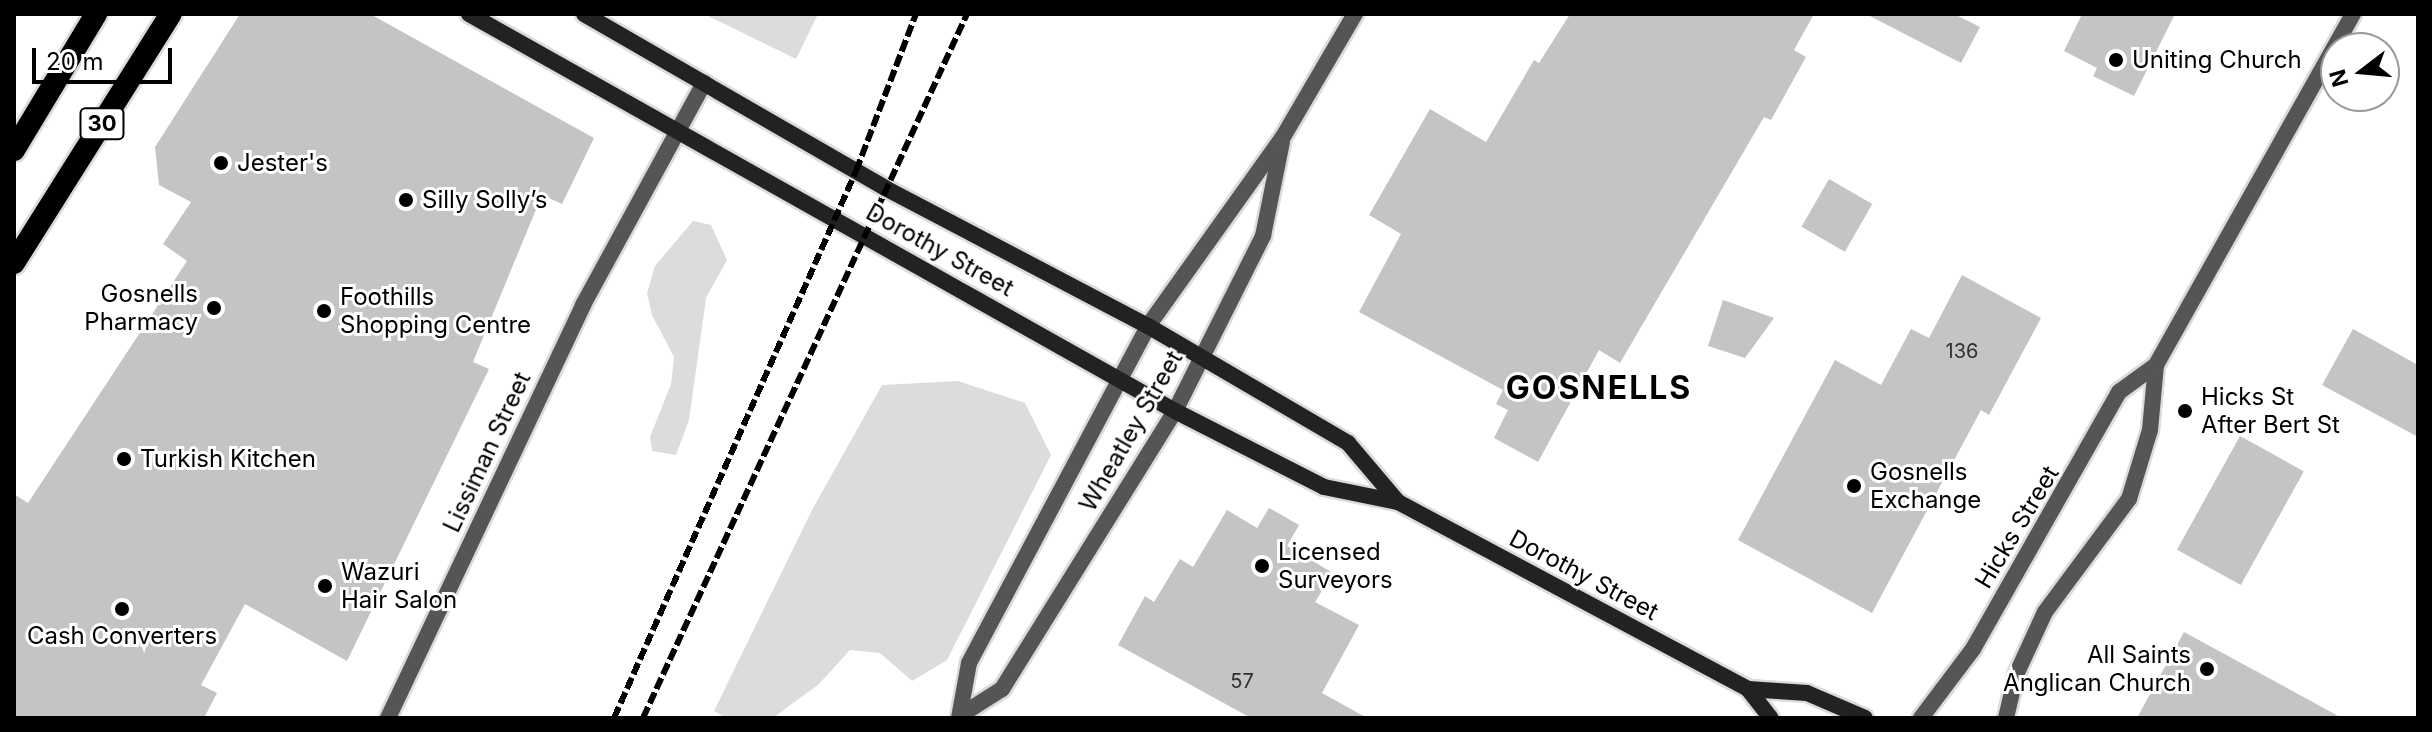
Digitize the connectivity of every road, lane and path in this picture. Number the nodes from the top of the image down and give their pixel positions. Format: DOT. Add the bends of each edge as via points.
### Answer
graph roads {
  1 [pos="96,14"];
  2 [pos="171,14"];
  3 [pos="469,14"];
  4 [pos="584,14"];
  5 [pos="1355,14"];
  6 [pos="2353,14"];
  7 [pos="704,83"];
  8 [pos="679,130"];
  9 [pos="1283,137"];
  10 [pos="14,150"];
  11 [pos="14,263"];
  12 [pos="1148,326"];
  13 [pos="1200,358"];
  14 [pos="2156,365"];
  15 [pos="1119,379"];
  16 [pos="1175,411"];
  17 [pos="1398,502"];
  18 [pos="1748,689"];
  19 [pos="960,716"];
  20 [pos="388,718"];
  21 [pos="1771,718"];
  22 [pos="1865,718"];
  23 [pos="1921,718"];
  24 [pos="2006,718"];
  1 -- 10 [label="highway, 30"];
  2 -- 11 [label="highway, 30"];
  3 -- 8 [label="main road, Dorothy Street"];
  4 -- 7 [label="main road, Dorothy Street"];
  5 -- 9 [label="street, Wheatley Street"];
  6 -- 14 [label="street, Hicks Street"];
  7 -- 8 [label="street, Lissiman Street"];
  7 -- 12 [label="main road, Dorothy Street" via="885,188"];
  8 -- 15 [label="main road, Dorothy Street"];
  8 -- 20 [label="street, Lissiman Street" via="583,305"];
  9 -- 12 [label="street, Wheatley Street"];
  9 -- 13 [label="street, Wheatley Street" via="1263,236"];
  12 -- 13 [label="main road, Dorothy Street"];
  12 -- 15 [label="street, Wheatley Street"];
  13 -- 16 [label="street, Wheatley Street"];
  13 -- 17 [label="main road, Dorothy Street" via="1348,443"];
  14 -- 23 [label="street, Hicks Street" via="2119,392 2086,459 1973,649"];
  14 -- 24 [label="street, Hicks Street" via="2150,430 2129,499 2045,612 2016,675"];
  15 -- 16 [label="main road, Dorothy Street"];
  15 -- 19 [label="street, Wheatley Street" via="969,663"];
  16 -- 17 [label="main road, Dorothy Street" via="1324,487"];
  16 -- 19 [label="street, Wheatley Street" via="1002,689"];
  17 -- 18 [label="main road, Dorothy Street"];
  18 -- 21 [label="main road, Dorothy Street"];
  18 -- 22 [label="main road, Dorothy Street" via="1807,693"];
}
